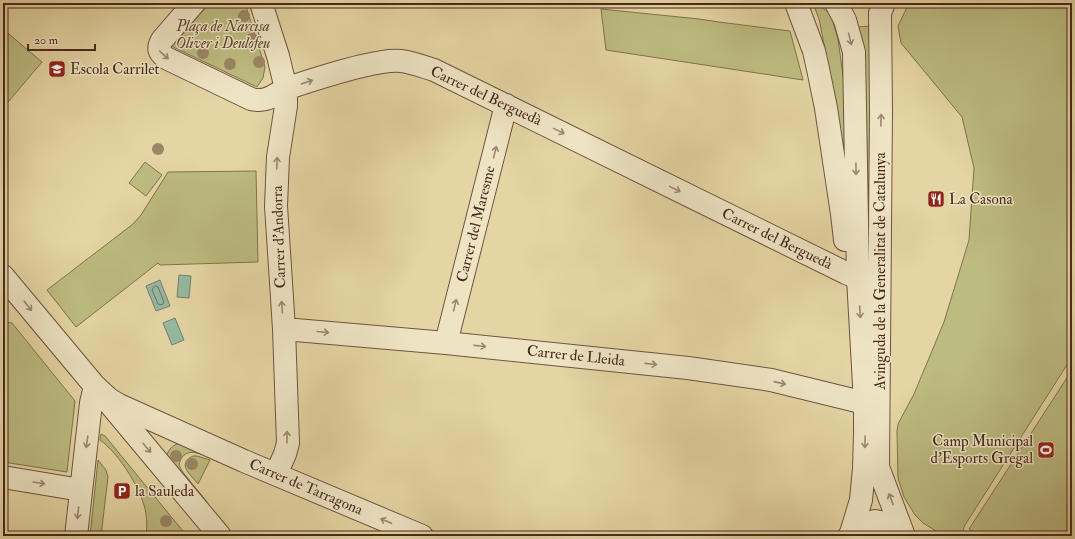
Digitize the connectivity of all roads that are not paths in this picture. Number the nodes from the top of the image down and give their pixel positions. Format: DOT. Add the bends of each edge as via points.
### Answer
graph roads {
  1 [pos="194,3"];
  2 [pos="261,3"];
  3 [pos="796,3"];
  4 [pos="836,3"];
  5 [pos="884,3"];
  6 [pos="286,89"];
  7 [pos="506,105"];
  8 [pos="3,276"];
  9 [pos="852,276"];
  10 [pos="284,329"];
  11 [pos="446,343"];
  12 [pos="93,395"];
  13 [pos="864,403"];
  14 [pos="133,431"];
  15 [pos="189,437"];
  16 [pos="276,474"];
  17 [pos="3,477"];
  18 [pos="81,490"];
  19 [pos="850,534"];
  20 [pos="76,536"];
  21 [pos="220,536"];
  22 [pos="422,536"];
  23 [pos="904,536"];
  1 -- 6 [label="street, Carrer del Berguedà, one-way" via="159,45 159,50 166,58 251,99 259,101"];
  2 -- 6 [label="street, Carrer d'Andorra"];
  3 -- 9 [label="street" via="814,51 826,108"];
  4 -- 9 [label="street, Avinguda de la Generalitat de Catalunya, one-way" via="845,20 854,52"];
  23 -- 5 [label="street, Avinguda de la Generalitat de Catalunya, one-way" via="878,467 880,14"];
  6 -- 7 [label="street, Carrer del Berguedà, one-way" via="339,71 379,62 402,61 434,70"];
  10 -- 6 [label="street, Carrer d'Andorra, one-way" via="276,206 278,156 286,106"];
  7 -- 9 [label="street, Carrer del Berguedà, one-way"];
  11 -- 7 [label="street, Carrer del Maresme, one-way"];
  8 -- 12 [label="street, one-way" via="73,361"];
  9 -- 13 [label="street, Avinguda de la Generalitat de Catalunya, one-way"];
  10 -- 11 [label="street, Carrer de Lleida, one-way"];
  16 -- 10 [label="street, Carrer d'Andorra, one-way" via="288,442"];
  11 -- 13 [label="street, Carrer de Lleida, one-way" via="688,368 771,380"];
  12 -- 14 [label="street"];
  12 -- 15 [label="street, Carrer de Tarragona" via="109,399"];
  12 -- 18 [label="street, one-way"];
  13 -- 19 [label="street, Avinguda de la Generalitat de Catalunya, one-way" via="864,469 861,500"];
  14 -- 15 [label="street, Carrer de Tarragona" via="136,422 152,424"];
  14 -- 21 [label="street, one-way"];
  15 -- 16 [label="street, Carrer de Tarragona"];
  22 -- 16 [label="street, Carrer de Tarragona, one-way"];
  17 -- 18 [label="street, one-way"];
  18 -- 20 [label="street, one-way"];
  19 -- 23 [label="street" via="861,525 875,521 890,524"];
}
